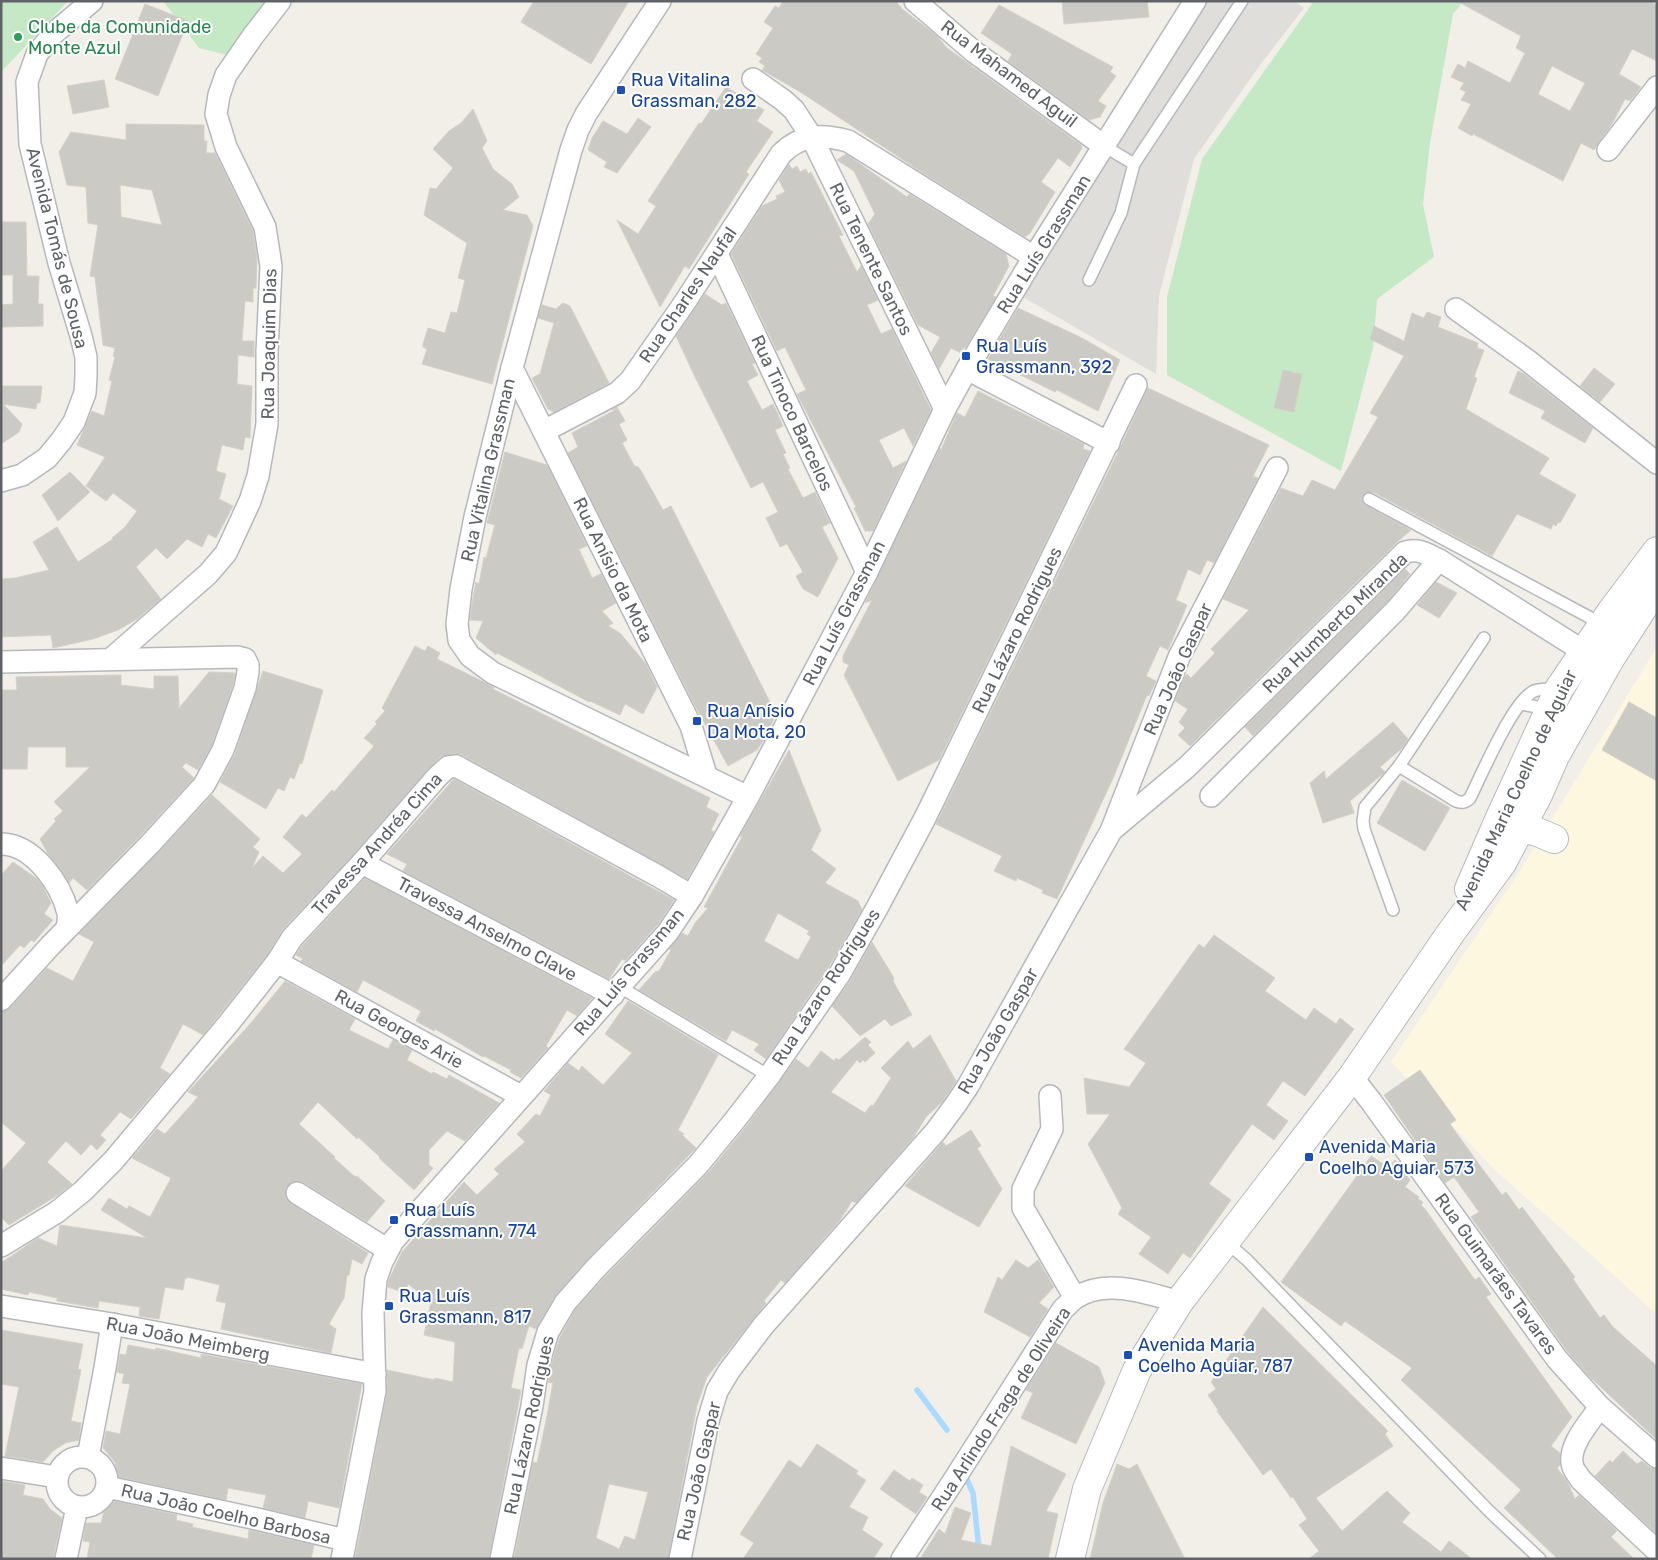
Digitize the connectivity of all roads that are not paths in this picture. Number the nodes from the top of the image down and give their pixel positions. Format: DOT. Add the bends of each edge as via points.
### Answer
graph roads {
  1 [pos="92,1"];
  2 [pos="280,1"];
  3 [pos="660,1"];
  4 [pos="914,1"];
  5 [pos="1195,1"];
  6 [pos="1242,1"];
  7 [pos="753,79"];
  8 [pos="1657,87"];
  9 [pos="811,136"];
  10 [pos="1104,146"];
  11 [pos="1608,150"];
  12 [pos="1134,164"];
  13 [pos="717,254"];
  14 [pos="1034,257"];
  15 [pos="1089,280"];
  16 [pos="1456,309"];
  17 [pos="512,368"];
  18 [pos="967,369"];
  19 [pos="1136,385"];
  20 [pos="945,409"];
  21 [pos="544,432"];
  22 [pos="1109,443"];
  23 [pos="1657,463"];
  24 [pos="1277,468"];
  25 [pos="1,481"];
  26 [pos="1369,499"];
  27 [pos="1657,551"];
  28 [pos="1439,560"];
  29 [pos="867,572"];
  30 [pos="1657,586"];
  31 [pos="1602,624"];
  32 [pos="1484,638"];
  33 [pos="1583,651"];
  34 [pos="111,659"];
  35 [pos="1,662"];
  36 [pos="1564,682"];
  37 [pos="1520,704"];
  38 [pos="1546,717"];
  39 [pos="1399,766"];
  40 [pos="706,775"];
  41 [pos="1538,794"];
  42 [pos="1211,796"];
  43 [pos="748,797"];
  44 [pos="1519,829"];
  45 [pos="1111,830"];
  46 [pos="1554,839"];
  47 [pos="1,844"];
  48 [pos="362,863"];
  49 [pos="692,896"];
  50 [pos="1393,910"];
  51 [pos="68,928"];
  52 [pos="1450,934"];
  53 [pos="276,962"];
  54 [pos="616,991"];
  55 [pos="1,1000"];
  56 [pos="769,1076"];
  57 [pos="1352,1077"];
  58 [pos="521,1096"];
  59 [pos="1050,1096"];
  60 [pos="297,1193"];
  61 [pos="1225,1240"];
  62 [pos="1,1246"];
  63 [pos="388,1250"];
  64 [pos="1076,1298"];
  65 [pos="1179,1302"];
  66 [pos="1,1306"];
  67 [pos="112,1324"];
  68 [pos="375,1374"];
  69 [pos="1600,1407"];
  70 [pos="1657,1457"];
  71 [pos="88,1458"];
  72 [pos="1,1468"];
  73 [pos="57,1478"];
  74 [pos="107,1487"];
  75 [pos="77,1507"];
  76 [pos="344,1550"];
  77 [pos="1657,1551"];
  78 [pos="66,1559"];
  79 [pos="501,1559"];
  80 [pos="680,1559"];
  81 [pos="902,1559"];
  82 [pos="1070,1559"];
  83 [pos="1540,1559"];
  1 -- 25 [label="street, Avenida Tomás de Sousa" via="53,34 37,54 27,82 30,144 59,263 82,336 86,357 85,393 74,422 47,458 22,475"];
  2 -- 34 [label="street, Rua Joaquim Dias" via="226,75 216,114 226,147 265,227 271,266 267,424 258,476 226,553 208,574"];
  3 -- 17 [label="street, Rua Vitalina Grassman" via="578,130"];
  4 -- 10 [label="street, Rua Mahamed Aguil" via="973,51"];
  5 -- 10 [label="street, Rua Luís Grassman"];
  6 -- 12 [label="lane"];
  7 -- 9 [label="street, Rua Tenente Santos" via="794,110"];
  8 -- 11 [label="street"];
  9 -- 13 [label="street, Rua Charles Naufal" via="781,154"];
  9 -- 14 [label="street" via="831,136 848,141"];
  9 -- 20 [label="street, Rua Tenente Santos"];
  10 -- 12 [label="lane"];
  10 -- 14 [label="street, Rua Luís Grassman"];
  12 -- 15 [label="lane" via="1121,213"];
  13 -- 21 [label="street, Rua Charles Naufal" via="626,385"];
  13 -- 29 [label="street, Rua Tinoco Barcelos"];
  14 -- 18 [label="street, Rua Luís Grassman"];
  16 -- 23 [label="street"];
  17 -- 21 [label="street, Rua Anísio da Mota"];
  17 -- 40 [label="street, Rua Vitalina Grassman" via="475,517 461,589 457,624 459,640 470,656 494,673"];
  18 -- 20 [label="street, Rua Luís Grassman"];
  18 -- 22 [label="street"];
  19 -- 22 [label="street, Rua Lázaro Rodrigues"];
  20 -- 29 [label="street, Rua Luís Grassman"];
  21 -- 40 [label="street, Rua Anísio da Mota" via="690,726"];
  22 -- 56 [label="street, Rua Lázaro Rodrigues" via="882,900 838,975"];
  24 -- 45 [label="street, Rua João Gaspar" via="1179,657"];
  26 -- 31 [label="lane"];
  27 -- 31 [label="main road, Avenida Maria Coelho de Aguiar"];
  28 -- 33 [label="street, Rua Humberto Miranda"];
  28 -- 42 [label="street" via="1396,610"];
  28 -- 45 [label="street, Rua Humberto Miranda" via="1418,550 1405,552 1187,767"];
  29 -- 43 [label="street, Rua Luís Grassman"];
  30 -- 41 [label="main road, Avenida Maria Coelho de Aguiar" via="1610,659 1555,756"];
  31 -- 33 [label="main road, Avenida Maria Coelho de Aguiar"];
  32 -- 39 [label="lane"];
  33 -- 36 [label="main road, Avenida Maria Coelho de Aguiar"];
  34 -- 35 [label="street"];
  34 -- 51 [label="street" via="242,658 248,665 248,672 222,750 204,785"];
  36 -- 37 [label="lane" via="1536,690"];
  36 -- 38 [label="main road, Avenida Maria Coelho de Aguiar"];
  36 -- 41 [label="main road"];
  37 -- 38 [label="lane" via="1538,708"];
  37 -- 39 [label="lane" via="1467,802 1456,801"];
  38 -- 52 [label="main road, Avenida Maria Coelho de Aguiar"];
  39 -- 50 [label="lane" via="1365,808 1363,821"];
  40 -- 43 [label="street, Rua Vitalina Grassman"];
  41 -- 44 [label="main road, Avenida Maria Coelho de Aguiar"];
  43 -- 49 [label="street, Rua Luís Grassman"];
  44 -- 46 [label="main road" via="1536,831"];
  44 -- 52 [label="main road, Avenida Maria Coelho de Aguiar" via="1502,863"];
  45 -- 80 [label="street, Rua João Gaspar" via="956,1104 936,1131 763,1326 725,1378 708,1421"];
  47 -- 51 [label="street" via="31,854 42,865 63,899"];
  48 -- 49 [label="street, Travessa Andréa Cima" via="438,776 452,766"];
  48 -- 53 [label="street, Travessa Andréa Cima" via="292,938"];
  48 -- 54 [label="street, Travessa Anselmo Clave"];
  49 -- 54 [label="street, Rua Luís Grassman" via="668,932"];
  51 -- 55 [label="street"];
  52 -- 57 [label="main road, Avenida Maria Coelho de Aguiar"];
  53 -- 58 [label="street, Rua Georges Arie"];
  53 -- 62 [label="street, Travessa Andréa Cima" via="113,1161 57,1212"];
  54 -- 56 [label="lane"];
  54 -- 58 [label="street, Rua Luís Grassman"];
  56 -- 79 [label="street, Rua Lázaro Rodrigues" via="698,1165 565,1303 548,1332 538,1366"];
  57 -- 61 [label="main road, Avenida Maria Coelho de Aguiar"];
  57 -- 69 [label="street, Rua Guimarães Tavares" via="1557,1358"];
  58 -- 63 [label="street, Rua Luís Grassman"];
  59 -- 64 [label="street" via="1052,1129 1023,1190 1023,1208"];
  60 -- 63 [label="street"];
  61 -- 65 [label="main road, Avenida Maria Coelho de Aguiar"];
  61 -- 83 [label="lane" via="1488,1510"];
  63 -- 68 [label="street, Rua Luís Grassman" via="376,1279"];
  64 -- 65 [label="street, Rua Arlindo Fraga de Oliveira" via="1102,1289 1122,1289"];
  64 -- 81 [label="street, Rua Arlindo Fraga de Oliveira" via="1063,1309"];
  65 -- 82 [label="main road, Avenida Maria Coelho de Aguiar" via="1137,1370 1117,1414 1087,1490"];
  66 -- 67 [label="street, Rua João Meimberg"];
  67 -- 68 [label="street, Rua João Meimberg"];
  67 -- 71 [label="street"];
  68 -- 76 [label="street, Rua Luís Grassman" via="374,1402"];
  69 -- 70 [label="street, Rua Guimarães Tavares"];
  69 -- 77 [label="street" via="1571,1454 1573,1466 1581,1480"];
  71 -- 73 [label="street" via="68,1461"];
  71 -- 74 [label="street" via="103,1468"];
  72 -- 73 [label="street"];
  73 -- 75 [label="street" via="63,1499"];
  74 -- 75 [label="street" via="96,1503"];
  74 -- 76 [label="street, Rua João Coelho Barbosa" via="257,1519"];
  75 -- 78 [label="street"];
}
